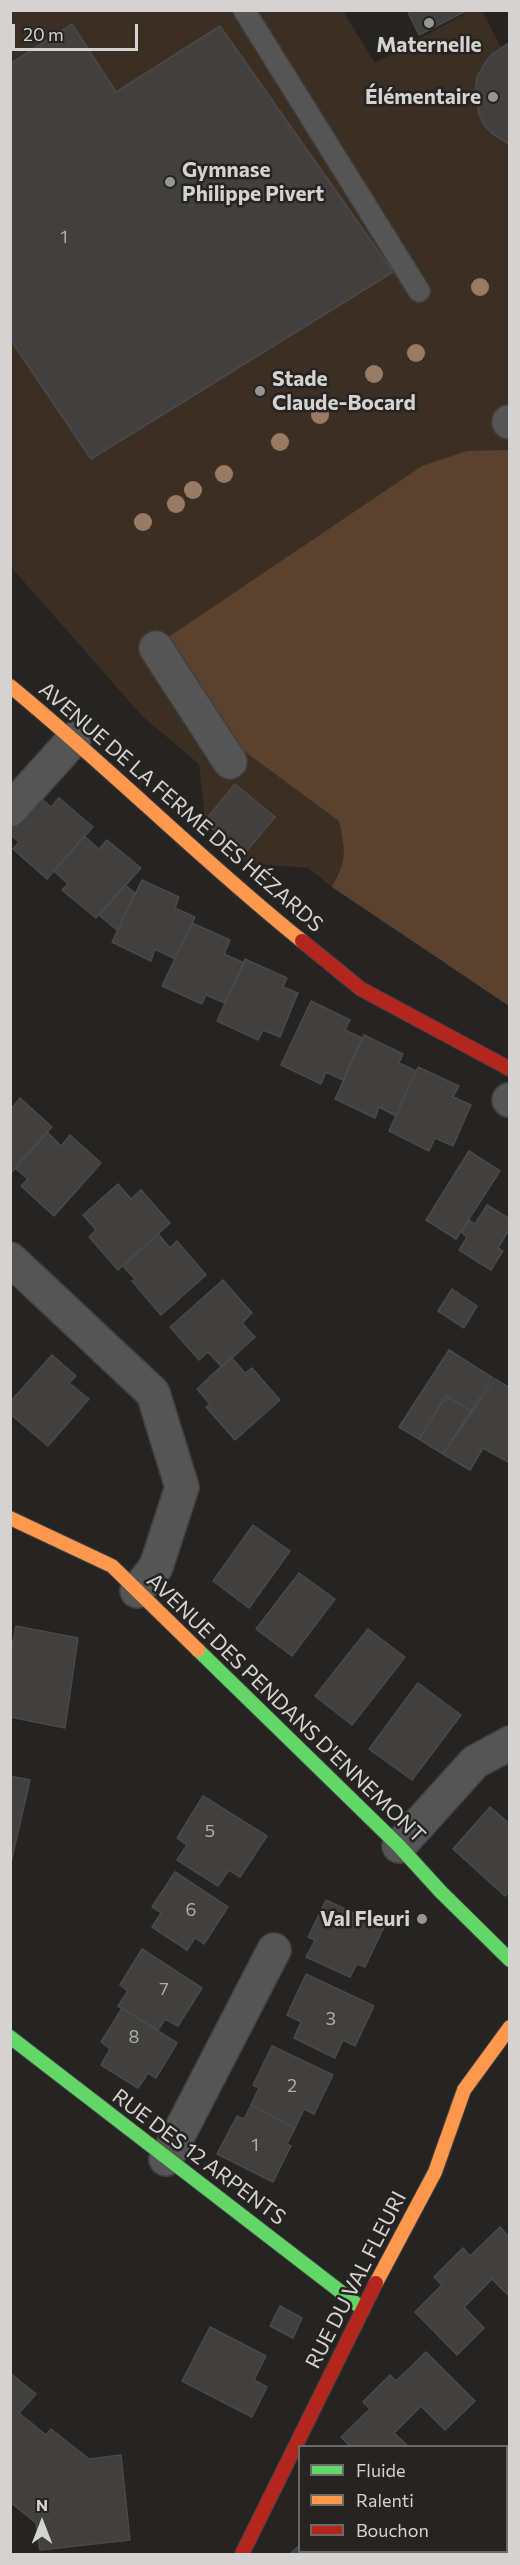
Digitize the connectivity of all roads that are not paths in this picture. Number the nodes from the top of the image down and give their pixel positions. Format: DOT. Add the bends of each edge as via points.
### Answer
graph roads {
  1 [pos="244,10"];
  2 [pos="419,291"];
  3 [pos="156,648"];
  4 [pos="10,686"];
  5 [pos="74,739"];
  6 [pos="230,762"];
  7 [pos="10,810"];
  8 [pos="510,1069"];
  9 [pos="10,1259"];
  10 [pos="10,1518"];
  11 [pos="137,1591"];
  12 [pos="510,1743"];
  13 [pos="399,1846"];
  14 [pos="274,1950"];
  15 [pos="510,1960"];
  16 [pos="510,2027"];
  17 [pos="10,2037"];
  18 [pos="166,2159"];
  19 [pos="363,2309"];
  20 [pos="242,2554"];
  1 -- 2 [label="lane"];
  3 -- 6 [label="street"];
  4 -- 5 [label="street, AVENUE DE LA FERME DES HÉZARDS"];
  5 -- 7 [label="street"];
  5 -- 8 [label="street, AVENUE DE LA FERME DES HÉZARDS" via="241,892 361,988"];
  9 -- 11 [label="street" via="153,1393 182,1487 156,1567"];
  10 -- 11 [label="street, AVENUE DES PENDANS D'ENNEMONT" via="112,1566"];
  11 -- 13 [label="street, AVENUE DES PENDANS D'ENNEMONT"];
  12 -- 13 [label="street" via="475,1762"];
  13 -- 15 [label="street, AVENUE DES PENDANS D'ENNEMONT"];
  14 -- 18 [label="street"];
  16 -- 19 [label="street, RUE DU VAL FLEURI" via="464,2091 435,2172"];
  17 -- 18 [label="street, RUE DES 12 ARPENTS"];
  18 -- 19 [label="street, RUE DES 12 ARPENTS"];
  19 -- 20 [label="street, RUE DU VAL FLEURI"];
}
